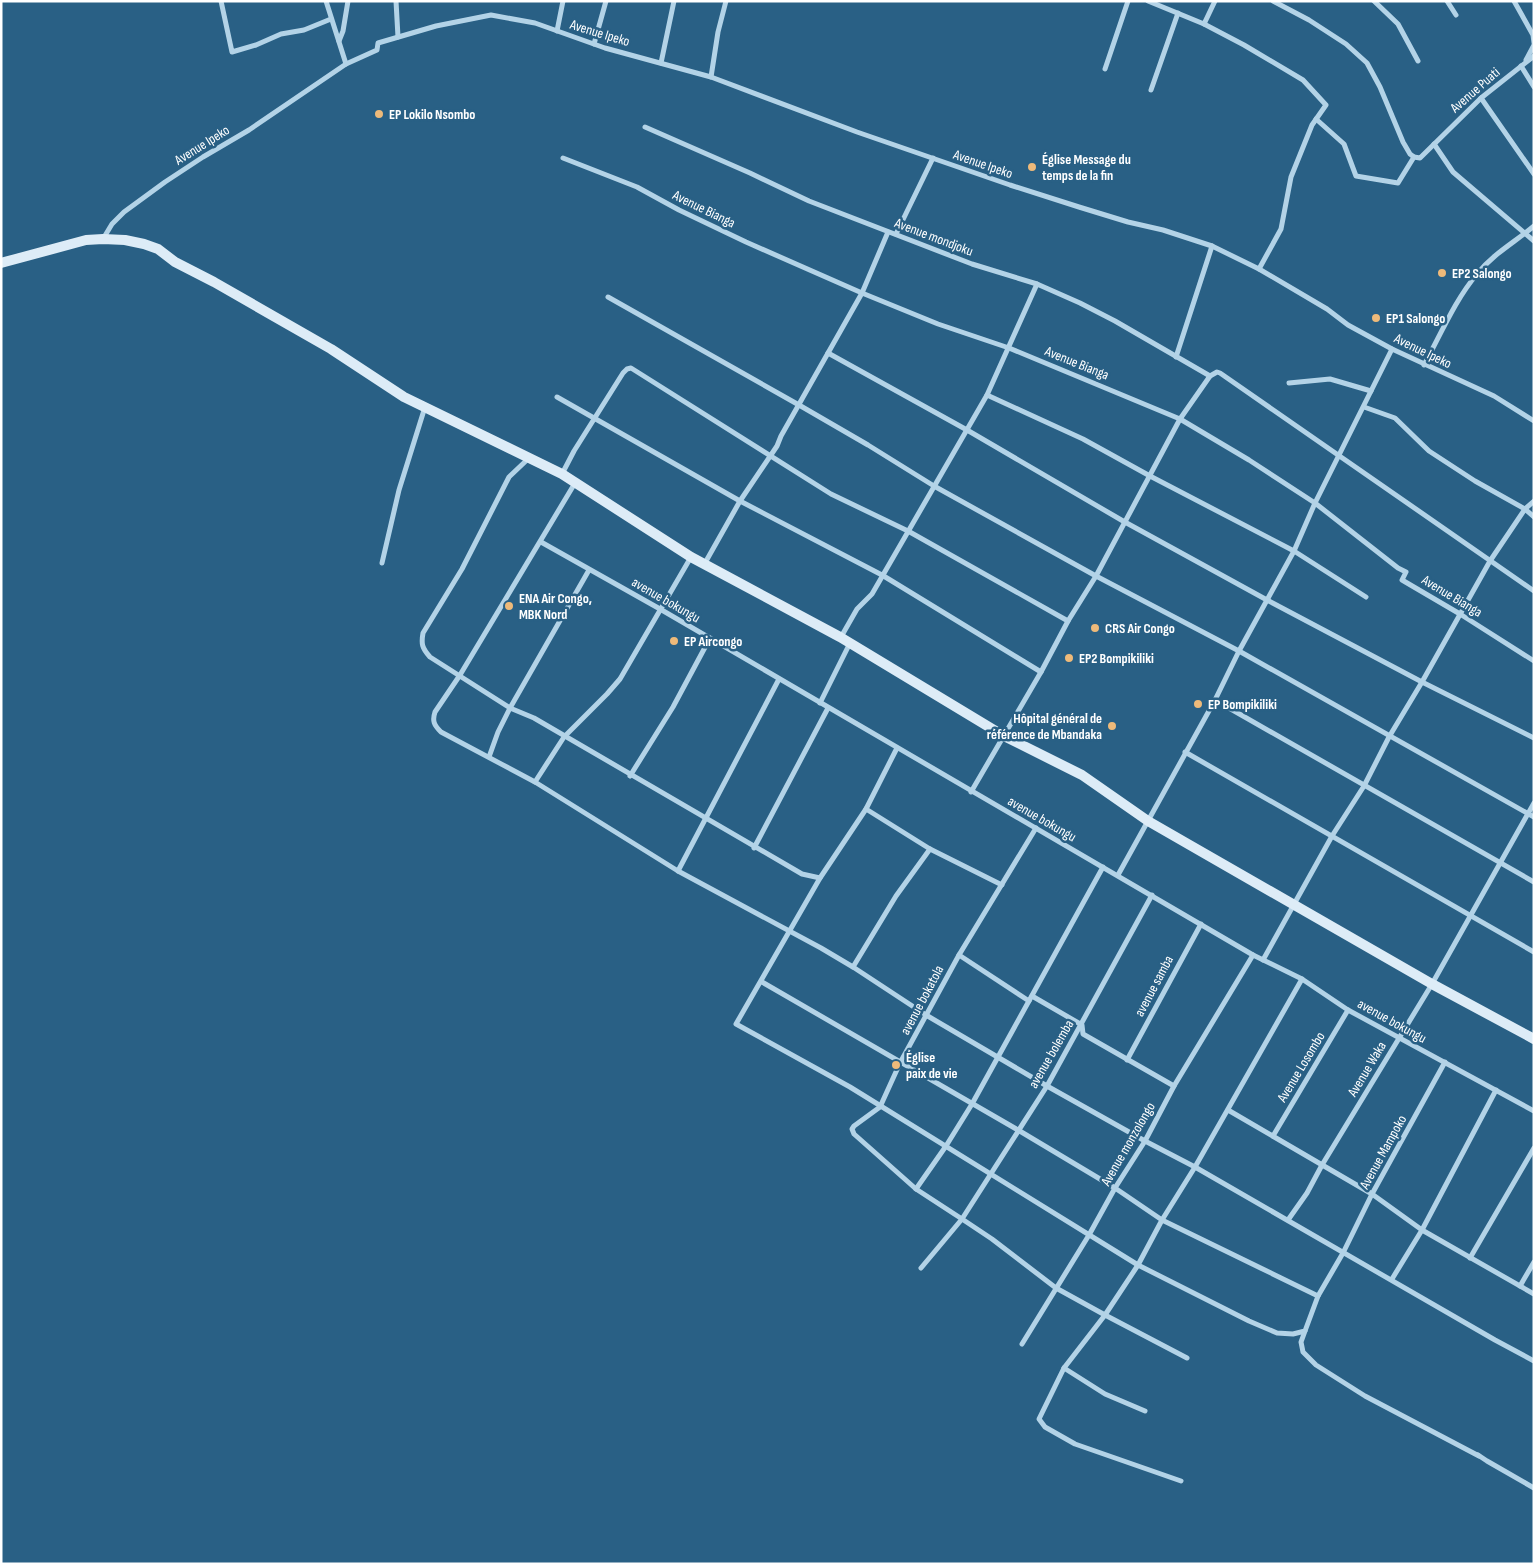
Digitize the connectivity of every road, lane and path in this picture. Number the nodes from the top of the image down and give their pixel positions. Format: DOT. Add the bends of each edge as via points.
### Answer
graph roads {
  1 [pos="221,1"];
  2 [pos="326,1"];
  3 [pos="348,1"];
  4 [pos="396,1"];
  5 [pos="563,1"];
  6 [pos="606,1"];
  7 [pos="674,1"];
  8 [pos="726,1"];
  9 [pos="1128,1"];
  10 [pos="1148,1"];
  11 [pos="1214,1"];
  12 [pos="1273,1"];
  13 [pos="1374,1"];
  14 [pos="1447,1"];
  15 [pos="1514,1"];
  16 [pos="1178,14"];
  17 [pos="1456,15"];
  18 [pos="331,19"];
  19 [pos="1204,24"];
  20 [pos="557,31"];
  21 [pos="398,37"];
  22 [pos="339,41"];
  23 [pos="594,44"];
  24 [pos="1534,44"];
  25 [pos="1534,56"];
  26 [pos="1418,61"];
  27 [pos="661,63"];
  28 [pos="346,64"];
  29 [pos="1523,64"];
  30 [pos="1105,69"];
  31 [pos="711,77"];
  32 [pos="1534,87"];
  33 [pos="1151,90"];
  34 [pos="1481,98"];
  35 [pos="1316,119"];
  36 [pos="645,127"];
  37 [pos="1434,144"];
  38 [pos="563,158"];
  39 [pos="933,158"];
  40 [pos="1414,158"];
  41 [pos="1534,174"];
  42 [pos="1534,226"];
  43 [pos="888,232"];
  44 [pos="1525,233"];
  45 [pos="896,234"];
  46 [pos="103,239"];
  47 [pos="1534,241"];
  48 [pos="1212,246"];
  49 [pos="1,263"];
  50 [pos="1259,269"];
  51 [pos="1037,284"];
  52 [pos="862,293"];
  53 [pos="608,297"];
  54 [pos="1009,348"];
  55 [pos="1392,349"];
  56 [pos="828,353"];
  57 [pos="1176,357"];
  58 [pos="1424,365"];
  59 [pos="1210,376"];
  60 [pos="1289,382"];
  61 [pos="1372,391"];
  62 [pos="987,394"];
  63 [pos="557,397"];
  64 [pos="799,405"];
  65 [pos="425,407"];
  66 [pos="1364,407"];
  67 [pos="595,417"];
  68 [pos="1180,419"];
  69 [pos="1534,421"];
  70 [pos="967,430"];
  71 [pos="770,455"];
  72 [pos="1339,456"];
  73 [pos="529,458"];
  74 [pos="562,474"];
  75 [pos="1150,476"];
  76 [pos="575,483"];
  77 [pos="934,486"];
  78 [pos="740,501"];
  79 [pos="1534,501"];
  80 [pos="1315,503"];
  81 [pos="1525,509"];
  82 [pos="1534,517"];
  83 [pos="1124,521"];
  84 [pos="908,531"];
  85 [pos="541,542"];
  86 [pos="1294,551"];
  87 [pos="691,557"];
  88 [pos="1490,561"];
  89 [pos="382,563"];
  90 [pos="705,563"];
  91 [pos="589,570"];
  92 [pos="882,575"];
  93 [pos="1096,576"];
  94 [pos="1534,591"];
  95 [pos="1366,597"];
  96 [pos="1267,600"];
  97 [pos="660,609"];
  98 [pos="1460,614"];
  99 [pos="1068,621"];
  100 [pos="840,637"];
  101 [pos="710,638"];
  102 [pos="850,643"];
  103 [pos="1239,650"];
  104 [pos="1534,662"];
  105 [pos="1041,672"];
  106 [pos="460,675"];
  107 [pos="779,679"];
  108 [pos="1422,682"];
  109 [pos="1215,700"];
  110 [pos="820,703"];
  111 [pos="510,708"];
  112 [pos="828,708"];
  113 [pos="1004,736"];
  114 [pos="564,737"];
  115 [pos="1389,737"];
  116 [pos="1534,738"];
  117 [pos="896,748"];
  118 [pos="1185,752"];
  119 [pos="489,757"];
  120 [pos="630,776"];
  121 [pos="535,782"];
  122 [pos="1364,786"];
  123 [pos="972,792"];
  124 [pos="1534,803"];
  125 [pos="866,809"];
  126 [pos="1528,814"];
  127 [pos="1534,817"];
  128 [pos="705,818"];
  129 [pos="1148,821"];
  130 [pos="1036,828"];
  131 [pos="1332,836"];
  132 [pos="754,848"];
  133 [pos="930,849"];
  134 [pos="1499,863"];
  135 [pos="1103,867"];
  136 [pos="678,871"];
  137 [pos="1118,875"];
  138 [pos="820,878"];
  139 [pos="1534,882"];
  140 [pos="1002,885"];
  141 [pos="1152,895"];
  142 [pos="1293,906"];
  143 [pos="1471,917"];
  144 [pos="1201,924"];
  145 [pos="790,930"];
  146 [pos="1534,952"];
  147 [pos="959,955"];
  148 [pos="1253,955"];
  149 [pos="1263,960"];
  150 [pos="853,967"];
  151 [pos="1302,979"];
  152 [pos="762,982"];
  153 [pos="1432,984"];
  154 [pos="1030,999"];
  155 [pos="1348,1010"];
  156 [pos="926,1015"];
  157 [pos="1082,1025"];
  158 [pos="1399,1038"];
  159 [pos="1534,1038"];
  160 [pos="999,1057"];
  161 [pos="1127,1060"];
  162 [pos="1445,1062"];
  163 [pos="900,1063"];
  164 [pos="1047,1086"];
  165 [pos="1174,1086"];
  166 [pos="1496,1090"];
  167 [pos="972,1104"];
  168 [pos="880,1107"];
  169 [pos="1228,1110"];
  170 [pos="1534,1111"];
  171 [pos="1018,1130"];
  172 [pos="1273,1136"];
  173 [pos="1145,1141"];
  174 [pos="946,1146"];
  175 [pos="1534,1148"];
  176 [pos="1322,1165"];
  177 [pos="1195,1167"];
  178 [pos="991,1174"];
  179 [pos="1115,1188"];
  180 [pos="916,1189"];
  181 [pos="1372,1194"];
  182 [pos="962,1219"];
  183 [pos="1162,1220"];
  184 [pos="1288,1220"];
  185 [pos="1422,1230"];
  186 [pos="1089,1235"];
  187 [pos="1342,1253"];
  188 [pos="1470,1258"];
  189 [pos="1534,1262"];
  190 [pos="1138,1265"];
  191 [pos="921,1268"];
  192 [pos="1392,1279"];
  193 [pos="1520,1286"];
  194 [pos="1056,1288"];
  195 [pos="1534,1294"];
  196 [pos="1318,1296"];
  197 [pos="1105,1315"];
  198 [pos="1305,1331"];
  199 [pos="1022,1344"];
  200 [pos="1187,1358"];
  201 [pos="1534,1360"];
  202 [pos="1064,1368"];
  203 [pos="1144,1411"];
  204 [pos="1470,1448"];
  205 [pos="1479,1456"];
  206 [pos="1181,1481"];
  207 [pos="1534,1487"];
  1 -- 18 [label="street" via="232,52"];
  2 -- 18 [label="street"];
  3 -- 22 [label="street"];
  4 -- 21 [label="street"];
  5 -- 20 [label="street"];
  6 -- 23 [label="street"];
  7 -- 27 [label="street"];
  8 -- 31 [label="street"];
  9 -- 30 [label="street"];
  10 -- 16 [label="street"];
  11 -- 19 [label="street"];
  12 -- 40 [label="street" via="1346,44 1367,63 1403,142"];
  13 -- 26 [label="street" via="1398,24"];
  14 -- 17 [label="street"];
  15 -- 24 [label="street" via="1533,35"];
  16 -- 19 [label="street"];
  16 -- 33 [label="street"];
  18 -- 22 [label="street"];
  19 -- 35 [label="street" via="1303,80 1326,105"];
  20 -- 21 [label="street, Avenue Ipeko" via="491,14"];
  20 -- 23 [label="street, Avenue Ipeko"];
  21 -- 28 [label="street, Avenue Ipeko" via="378,43 377,50"];
  22 -- 28 [label="street"];
  23 -- 27 [label="street, Avenue Ipeko"];
  24 -- 29 [label="street"];
  25 -- 29 [label="street, Avenue Puati"];
  27 -- 31 [label="street, Avenue Ipeko"];
  28 -- 46 [label="street, Avenue Ipeko" via="153,191 124,212"];
  29 -- 32 [label="street"];
  29 -- 34 [label="street, Avenue Puati"];
  31 -- 39 [label="street, Avenue Ipeko"];
  34 -- 37 [label="street, Avenue Puati"];
  34 -- 41 [label="street"];
  35 -- 40 [label="street" via="1344,144 1356,176 1398,183"];
  35 -- 50 [label="street" via="1291,177 1281,230"];
  36 -- 43 [label="street, Avenue mondjoku" via="809,201"];
  37 -- 40 [label="street, Avenue Puati" via="1420,158"];
  37 -- 44 [label="street" via="1453,172"];
  38 -- 52 [label="street, Avenue Bianga" via="637,187 679,210"];
  39 -- 45 [label="street"];
  39 -- 48 [label="street, Avenue Ipeko" via="1078,208"];
  42 -- 44 [label="street"];
  43 -- 45 [label="street, Avenue mondjoku"];
  43 -- 52 [label="street"];
  44 -- 47 [label="street"];
  44 -- 58 [label="street" via="1478,272"];
  45 -- 51 [label="street, Avenue mondjoku" via="972,264"];
  46 -- 49 [label="street" via="86,240"];
  46 -- 65 [label="street" via="158,249 175,262 331,349 404,397"];
  48 -- 50 [label="street, Avenue Ipeko"];
  48 -- 57 [label="street"];
  50 -- 55 [label="street, Avenue Ipeko" via="1327,309 1348,326"];
  51 -- 54 [label="street"];
  51 -- 57 [label="street, Avenue mondjoku" via="1115,321"];
  52 -- 54 [label="street, Avenue Bianga"];
  52 -- 56 [label="street"];
  53 -- 64 [label="street"];
  54 -- 62 [label="street"];
  54 -- 68 [label="street, Avenue Bianga"];
  55 -- 58 [label="street, Avenue Ipeko"];
  55 -- 61 [label="street"];
  56 -- 64 [label="street"];
  56 -- 70 [label="street"];
  57 -- 59 [label="street, Avenue mondjoku"];
  58 -- 69 [label="street, Avenue Ipeko" via="1494,396"];
  59 -- 68 [label="street"];
  59 -- 72 [label="street, Avenue mondjoku" via="1220,373"];
  60 -- 61 [label="street" via="1330,379"];
  61 -- 66 [label="street"];
  62 -- 70 [label="street"];
  62 -- 75 [label="street" via="1083,439"];
  63 -- 67 [label="street"];
  64 -- 71 [label="street"];
  64 -- 77 [label="street"];
  65 -- 73 [label="street"];
  65 -- 89 [label="street" via="399,490"];
  66 -- 72 [label="street"];
  66 -- 81 [label="street" via="1395,418 1429,451 1475,482"];
  67 -- 71 [label="street" via="623,372 631,368"];
  67 -- 74 [label="street"];
  67 -- 78 [label="street"];
  68 -- 75 [label="street"];
  68 -- 80 [label="street, Avenue Bianga"];
  70 -- 77 [label="street"];
  70 -- 83 [label="street"];
  71 -- 78 [label="street"];
  71 -- 84 [label="street" via="831,494"];
  72 -- 80 [label="street"];
  72 -- 88 [label="street"];
  73 -- 74 [label="street"];
  73 -- 106 [label="street" via="509,477 462,569 423,633 421,643 430,657"];
  74 -- 76 [label="street"];
  75 -- 83 [label="street"];
  75 -- 86 [label="street"];
  76 -- 85 [label="street"];
  76 -- 87 [label="street"];
  77 -- 84 [label="street"];
  77 -- 93 [label="street"];
  78 -- 90 [label="street"];
  78 -- 92 [label="street"];
  79 -- 81 [label="street"];
  80 -- 86 [label="street"];
  80 -- 98 [label="street, Avenue Bianga" via="1406,572 1402,580"];
  81 -- 82 [label="street"];
  81 -- 88 [label="street"];
  83 -- 93 [label="street"];
  83 -- 96 [label="street"];
  84 -- 92 [label="street"];
  84 -- 99 [label="street"];
  85 -- 91 [label="street, avenue bokungu"];
  85 -- 106 [label="street"];
  86 -- 95 [label="street"];
  86 -- 96 [label="street"];
  87 -- 90 [label="street"];
  87 -- 97 [label="street"];
  88 -- 94 [label="street"];
  88 -- 98 [label="street"];
  90 -- 100 [label="street"];
  91 -- 97 [label="street, avenue bokungu"];
  91 -- 111 [label="street"];
  92 -- 100 [label="street"];
  92 -- 105 [label="street"];
  93 -- 99 [label="street"];
  93 -- 103 [label="street"];
  96 -- 103 [label="street"];
  96 -- 108 [label="street"];
  97 -- 101 [label="street, avenue bokungu"];
  97 -- 114 [label="street" via="620,679"];
  98 -- 104 [label="street, Avenue Bianga"];
  98 -- 108 [label="street"];
  99 -- 105 [label="street"];
  100 -- 102 [label="street"];
  101 -- 107 [label="street, avenue bokungu"];
  101 -- 120 [label="street"];
  102 -- 110 [label="street"];
  102 -- 113 [label="street"];
  103 -- 109 [label="street"];
  103 -- 115 [label="street"];
  105 -- 113 [label="street"];
  106 -- 111 [label="street"];
  106 -- 119 [label="street" via="434,712 434,726"];
  107 -- 110 [label="street, avenue bokungu"];
  107 -- 128 [label="street"];
  108 -- 115 [label="street"];
  108 -- 116 [label="street"];
  109 -- 118 [label="street"];
  109 -- 122 [label="street"];
  110 -- 112 [label="street, avenue bokungu"];
  111 -- 114 [label="street" via="534,718"];
  111 -- 119 [label="street"];
  112 -- 117 [label="street, avenue bokungu"];
  112 -- 132 [label="street"];
  113 -- 123 [label="street"];
  113 -- 129 [label="street" via="1082,775"];
  114 -- 120 [label="street"];
  114 -- 121 [label="street"];
  115 -- 122 [label="street"];
  115 -- 126 [label="street"];
  117 -- 123 [label="street, avenue bokungu"];
  117 -- 125 [label="street"];
  118 -- 129 [label="street"];
  118 -- 131 [label="street"];
  119 -- 121 [label="street"];
  120 -- 128 [label="street"];
  121 -- 136 [label="street"];
  122 -- 131 [label="street"];
  122 -- 134 [label="street"];
  123 -- 130 [label="street, avenue bokungu"];
  124 -- 126 [label="street, Avenue Waka"];
  125 -- 133 [label="street"];
  125 -- 138 [label="street"];
  126 -- 127 [label="street"];
  126 -- 134 [label="street, Avenue Waka"];
  128 -- 132 [label="street"];
  128 -- 136 [label="street"];
  129 -- 137 [label="street"];
  129 -- 142 [label="street"];
  130 -- 135 [label="street, avenue bokungu"];
  130 -- 140 [label="street, avenue bokatola"];
  131 -- 142 [label="street"];
  131 -- 143 [label="street"];
  132 -- 138 [label="street" via="802,874"];
  133 -- 140 [label="street"];
  133 -- 150 [label="street" via="876,926"];
  134 -- 139 [label="street"];
  134 -- 143 [label="street, Avenue Waka"];
  135 -- 137 [label="street, avenue bokungu"];
  135 -- 154 [label="street"];
  136 -- 145 [label="street"];
  137 -- 141 [label="street, avenue bokungu"];
  138 -- 145 [label="street"];
  140 -- 147 [label="street, avenue bokatola"];
  141 -- 144 [label="street, avenue bokungu"];
  141 -- 157 [label="street, avenue bolemba"];
  142 -- 149 [label="street"];
  142 -- 153 [label="street"];
  143 -- 146 [label="street"];
  143 -- 153 [label="street, Avenue Waka"];
  144 -- 148 [label="street, avenue bokungu"];
  144 -- 161 [label="street, avenue samba"];
  145 -- 150 [label="street"];
  145 -- 152 [label="street"];
  147 -- 154 [label="street"];
  147 -- 156 [label="street, avenue bokatola"];
  148 -- 149 [label="street, avenue bokungu"];
  148 -- 165 [label="street, Avenue monzolongo"];
  149 -- 151 [label="street, avenue bokungu"];
  150 -- 156 [label="street"];
  151 -- 155 [label="street, avenue bokungu"];
  151 -- 169 [label="street"];
  152 -- 163 [label="street"];
  152 -- 168 [label="street" via="736,1024"];
  153 -- 158 [label="street, Avenue Waka"];
  153 -- 159 [label="street"];
  154 -- 157 [label="street"];
  154 -- 160 [label="street"];
  155 -- 158 [label="street, avenue bokungu"];
  155 -- 172 [label="street, Avenue Losombo"];
  156 -- 160 [label="street"];
  156 -- 163 [label="street, avenue bokatola"];
  157 -- 161 [label="street" via="1083,1034"];
  157 -- 164 [label="street, avenue bolemba"];
  158 -- 162 [label="street, avenue bokungu"];
  158 -- 176 [label="street, Avenue Waka"];
  160 -- 164 [label="street"];
  160 -- 167 [label="street"];
  161 -- 165 [label="street"];
  162 -- 166 [label="street, avenue bokungu"];
  162 -- 181 [label="street, Avenue Mampoko"];
  163 -- 167 [label="street"];
  163 -- 168 [label="street, avenue bokatola"];
  164 -- 171 [label="street, avenue bolemba"];
  164 -- 173 [label="street"];
  165 -- 173 [label="street, Avenue monzolongo"];
  166 -- 170 [label="street, avenue bokungu"];
  166 -- 185 [label="street"];
  167 -- 171 [label="street"];
  167 -- 174 [label="street"];
  168 -- 174 [label="street"];
  168 -- 180 [label="street, avenue bokatola" via="854,1126 852,1132"];
  169 -- 172 [label="street"];
  169 -- 177 [label="street"];
  171 -- 178 [label="street, avenue bolemba"];
  171 -- 179 [label="street"];
  172 -- 176 [label="street"];
  173 -- 177 [label="street"];
  173 -- 179 [label="street, Avenue monzolongo"];
  174 -- 178 [label="street"];
  174 -- 180 [label="street"];
  175 -- 188 [label="street"];
  176 -- 181 [label="street"];
  176 -- 184 [label="street, Avenue Waka"];
  177 -- 183 [label="street"];
  177 -- 184 [label="street"];
  178 -- 182 [label="street, avenue bolemba"];
  178 -- 186 [label="street"];
  179 -- 183 [label="street"];
  179 -- 186 [label="street, Avenue monzolongo"];
  180 -- 182 [label="street, avenue bokatola"];
  181 -- 185 [label="street"];
  181 -- 187 [label="street, Avenue Mampoko"];
  182 -- 191 [label="street"];
  182 -- 194 [label="street, avenue bokatola"];
  183 -- 190 [label="street"];
  183 -- 196 [label="street"];
  184 -- 187 [label="street"];
  185 -- 188 [label="street"];
  185 -- 192 [label="street"];
  186 -- 190 [label="street"];
  186 -- 194 [label="street, Avenue monzolongo"];
  187 -- 192 [label="street"];
  187 -- 196 [label="street, Avenue Mampoko"];
  188 -- 193 [label="street"];
  189 -- 193 [label="street"];
  190 -- 197 [label="street"];
  190 -- 198 [label="street" via="1249,1321 1277,1332 1293,1334"];
  192 -- 201 [label="street"];
  193 -- 195 [label="street"];
  194 -- 197 [label="street, avenue bokatola"];
  194 -- 199 [label="street, Avenue monzolongo"];
  196 -- 198 [label="street, Avenue Mampoko"];
  197 -- 200 [label="street, avenue bokatola"];
  197 -- 202 [label="street"];
  198 -- 205 [label="street" via="1301,1342 1303,1352 1316,1365 1365,1396"];
  202 -- 203 [label="street" via="1105,1394"];
  202 -- 206 [label="street" via="1039,1419 1045,1427 1075,1444"];
  204 -- 205 [label="street"];
  205 -- 207 [label="street"];
}
